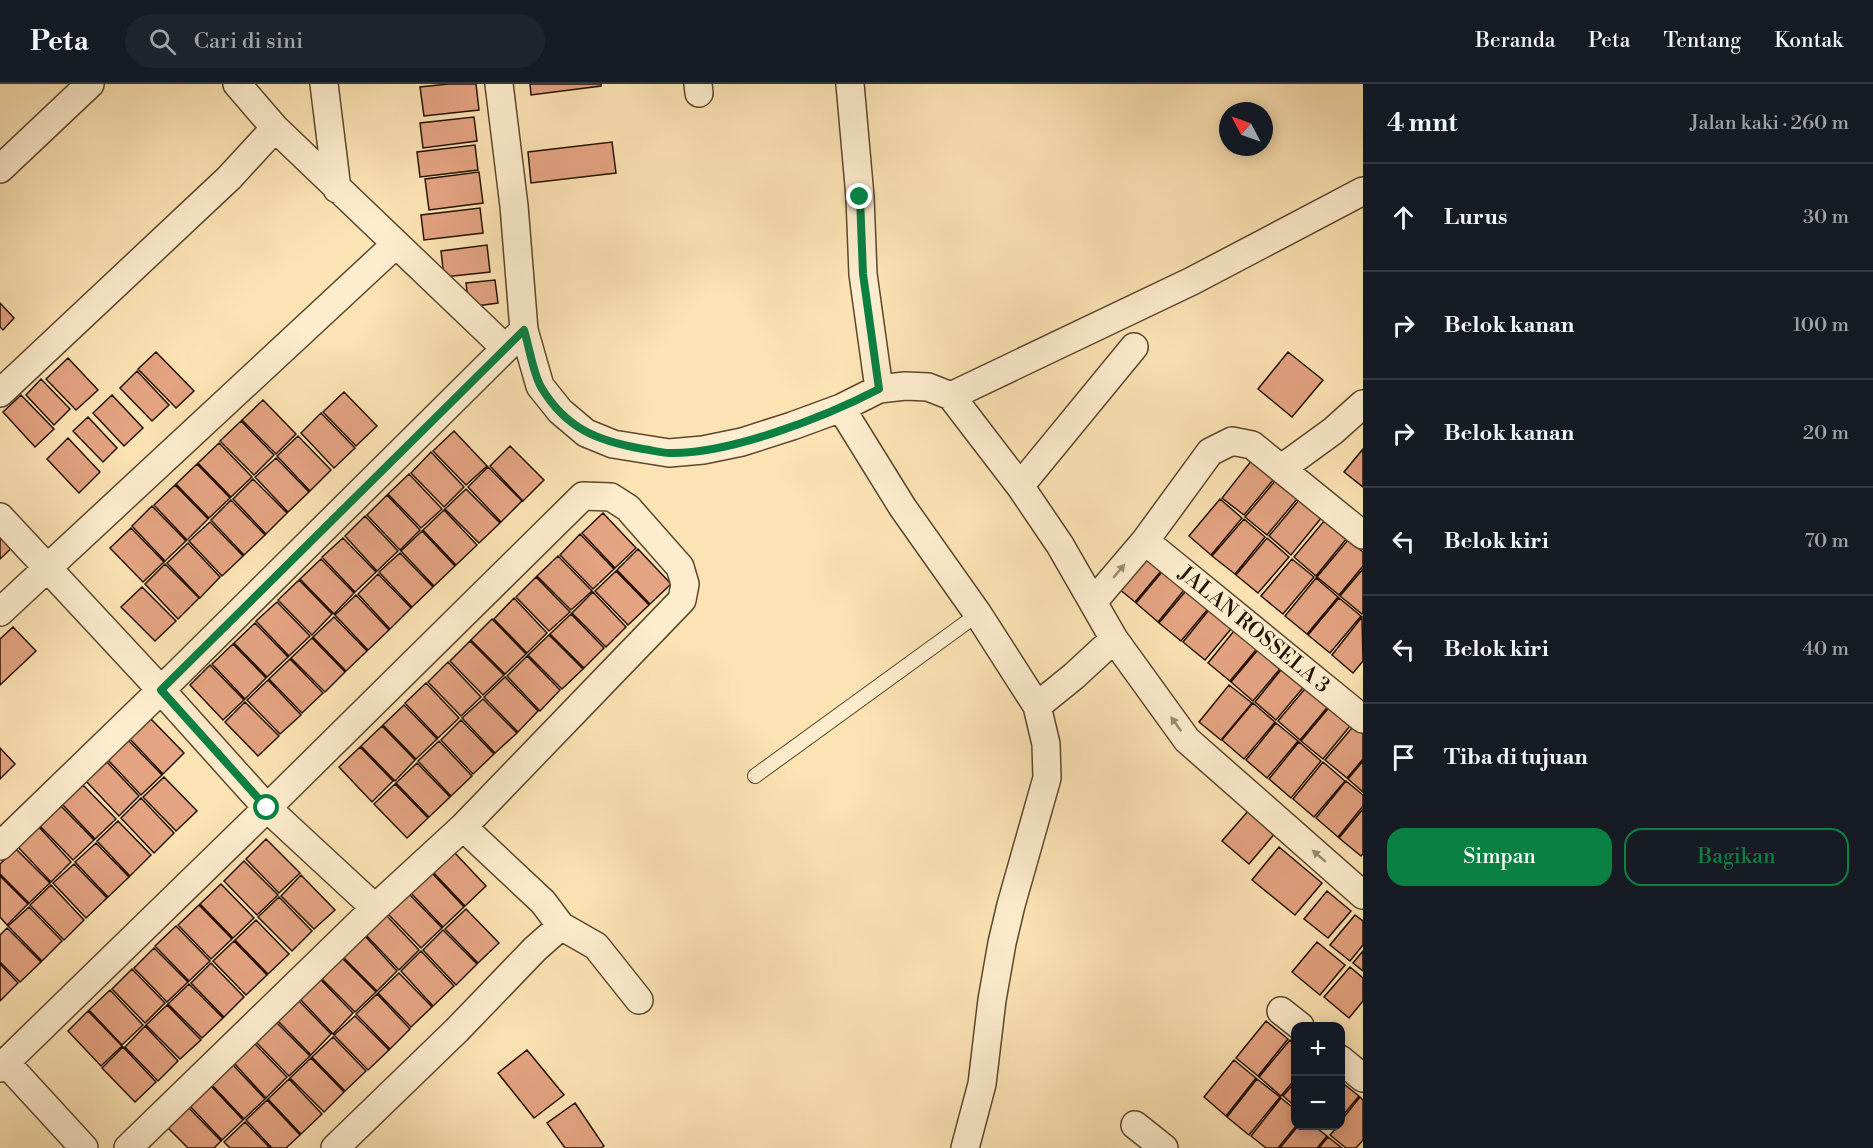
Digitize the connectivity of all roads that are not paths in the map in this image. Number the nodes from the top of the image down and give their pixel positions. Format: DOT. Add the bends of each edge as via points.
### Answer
graph roads {
  1 [pos="90,84"];
  2 [pos="237,84"];
  3 [pos="324,84"];
  4 [pos="499,84"];
  5 [pos="850,84"];
  6 [pos="275,128"];
  7 [pos="0,169"];
  8 [pos="337,189"];
  9 [pos="1363,191"];
  10 [pos="395,245"];
  11 [pos="515,339"];
  12 [pos="1134,347"];
  13 [pos="879,389"];
  14 [pos="0,393"];
  15 [pos="951,396"];
  16 [pos="1363,404"];
  17 [pos="842,408"];
  18 [pos="1282,468"];
  19 [pos="1020,486"];
  20 [pos="0,517"];
  21 [pos="1363,535"];
  22 [pos="1144,541"];
  23 [pos="47,567"];
  24 [pos="1094,602"];
  25 [pos="0,612"];
  26 [pos="978,614"];
  27 [pos="1114,639"];
  28 [pos="161,690"];
  29 [pos="1037,706"];
  30 [pos="1363,719"];
  31 [pos="755,776"];
  32 [pos="267,808"];
  33 [pos="463,827"];
  34 [pos="0,846"];
  35 [pos="1363,895"];
  36 [pos="375,908"];
  37 [pos="561,926"];
  38 [pos="639,1000"];
  39 [pos="1345,1062"];
  40 [pos="3,1065"];
  41 [pos="1363,1078"];
  42 [pos="1135,1125"];
  43 [pos="84,1148"];
  44 [pos="128,1148"];
  45 [pos="335,1148"];
  46 [pos="965,1148"];
  47 [pos="1164,1148"];
  1 -- 7 [label="street"];
  2 -- 6 [label="street"];
  3 -- 8 [label="street"];
  4 -- 11 [label="street" via="514,206"];
  5 -- 13 [label="street" via="863,274"];
  6 -- 8 [label="street"];
  6 -- 14 [label="street" via="229,178"];
  8 -- 10 [label="street"];
  9 -- 15 [label="street" via="1192,281"];
  10 -- 11 [label="street"];
  10 -- 23 [label="street"];
  11 -- 17 [label="street" via="540,386 560,411 586,433 613,444 669,453 703,450 742,442"];
  11 -- 28 [label="street"];
  12 -- 19 [label="street"];
  13 -- 15 [label="street" via="928,387"];
  13 -- 17 [label="street"];
  15 -- 19 [label="street"];
  16 -- 18 [label="street"];
  17 -- 26 [label="street" via="903,508"];
  18 -- 21 [label="street"];
  18 -- 22 [label="street" via="1252,445 1232,441 1210,452"];
  19 -- 24 [label="street"];
  20 -- 23 [label="street"];
  24 -- 22 [label="street, one-way"];
  22 -- 30 [label="street, JALAN ROSSELA 3"];
  23 -- 25 [label="street"];
  23 -- 28 [label="street"];
  24 -- 27 [label="street"];
  26 -- 29 [label="street"];
  26 -- 31 [label="lane"];
  27 -- 29 [label="street"];
  35 -- 27 [label="street, one-way" via="1187,740"];
  28 -- 32 [label="street"];
  28 -- 34 [label="street"];
  29 -- 46 [label="street" via="1046,744 1047,778 1004,934 982,1084"];
  32 -- 33 [label="street" via="583,495 611,497 628,508 680,567 685,584 682,600"];
  32 -- 36 [label="street"];
  32 -- 40 [label="street"];
  33 -- 36 [label="street"];
  33 -- 37 [label="street" via="543,902"];
  36 -- 44 [label="street"];
  37 -- 38 [label="street" via="596,946"];
  37 -- 45 [label="street"];
  39 -- 41 [label="street"];
  40 -- 43 [label="street"];
  42 -- 47 [label="street"];
}
